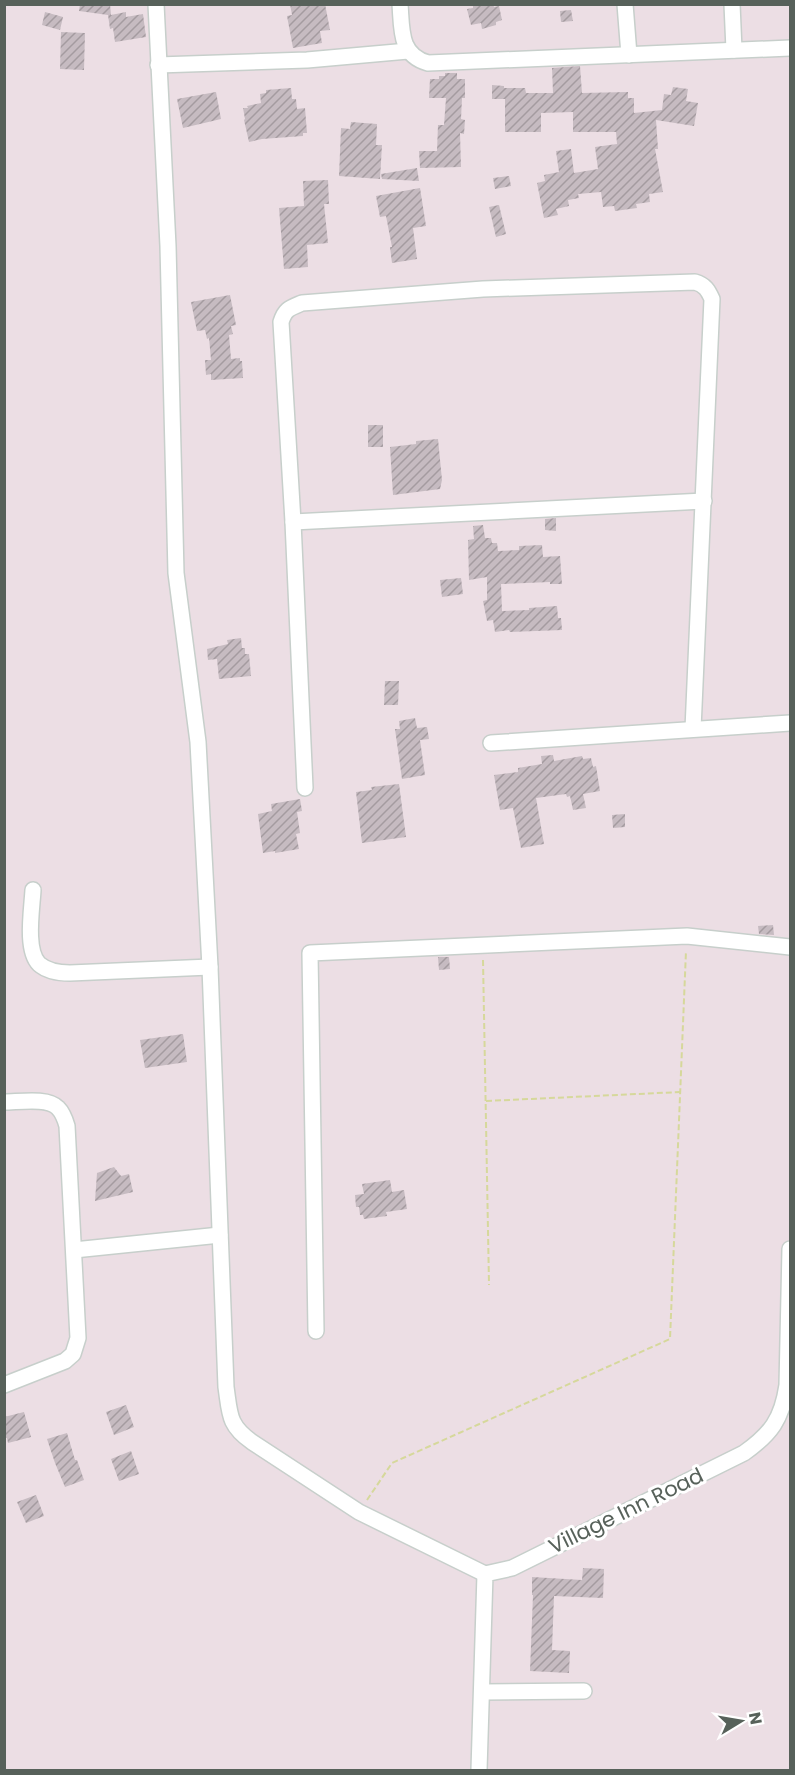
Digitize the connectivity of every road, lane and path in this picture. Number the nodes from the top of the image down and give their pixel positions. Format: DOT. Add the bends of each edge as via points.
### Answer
graph roads {
  1 [pos="156,4"];
  2 [pos="400,4"];
  3 [pos="625,4"];
  4 [pos="732,4"];
  5 [pos="790,48"];
  6 [pos="734,50"];
  7 [pos="408,51"];
  8 [pos="629,55"];
  9 [pos="158,65"];
  10 [pos="704,501"];
  11 [pos="293,522"];
  12 [pos="790,723"];
  13 [pos="693,729"];
  14 [pos="491,743"];
  15 [pos="304,788"];
  16 [pos="33,891"];
  17 [pos="687,936"];
  18 [pos="483,945"];
  19 [pos="790,947"];
  20 [pos="210,967"];
  21 [pos="680,1092"];
  22 [pos="486,1101"];
  23 [pos="4,1102"];
  24 [pos="220,1235"];
  25 [pos="790,1249"];
  26 [pos="74,1250"];
  27 [pos="489,1285"];
  28 [pos="316,1331"];
  29 [pos="4,1385"];
  30 [pos="359,1512"];
  31 [pos="486,1574"];
  32 [pos="584,1691"];
  33 [pos="482,1692"];
  34 [pos="479,1770"];
  1 -- 9 [label="street"];
  2 -- 7 [label="street"];
  3 -- 8 [label="street"];
  4 -- 6 [label="street"];
  5 -- 6 [label="street"];
  6 -- 8 [label="street"];
  7 -- 8 [label="street" via="428,63"];
  7 -- 9 [label="street" via="307,60"];
  9 -- 20 [label="street" via="168,246 176,573 198,742"];
  10 -- 11 [label="street"];
  10 -- 11 [label="street" via="712,299 709,290 695,282 483,289 302,303 283,314 280,322"];
  10 -- 13 [label="street"];
  11 -- 15 [label="street"];
  12 -- 13 [label="street"];
  13 -- 14 [label="street"];
  16 -- 20 [label="street" via="33,956 49,969 70,974"];
  17 -- 18 [label="street"];
  17 -- 19 [label="street"];
  17 -- 21 [label="path"];
  18 -- 22 [label="path"];
  18 -- 28 [label="street" via="310,953"];
  20 -- 24 [label="street"];
  21 -- 22 [label="path"];
  21 -- 30 [label="path" via="670,1339 392,1463"];
  22 -- 27 [label="path"];
  23 -- 26 [label="street" via="45,1101 57,1106 63,1115 67,1126"];
  24 -- 26 [label="street"];
  24 -- 30 [label="street" via="226,1387 235,1427"];
  25 -- 31 [label="street, Village Inn Road" via="785,1403 762,1440 744,1453 512,1568"];
  26 -- 29 [label="street" via="78,1338 73,1354 65,1361"];
  30 -- 31 [label="street"];
  31 -- 33 [label="street"];
  32 -- 33 [label="street"];
  33 -- 34 [label="street"];
}
